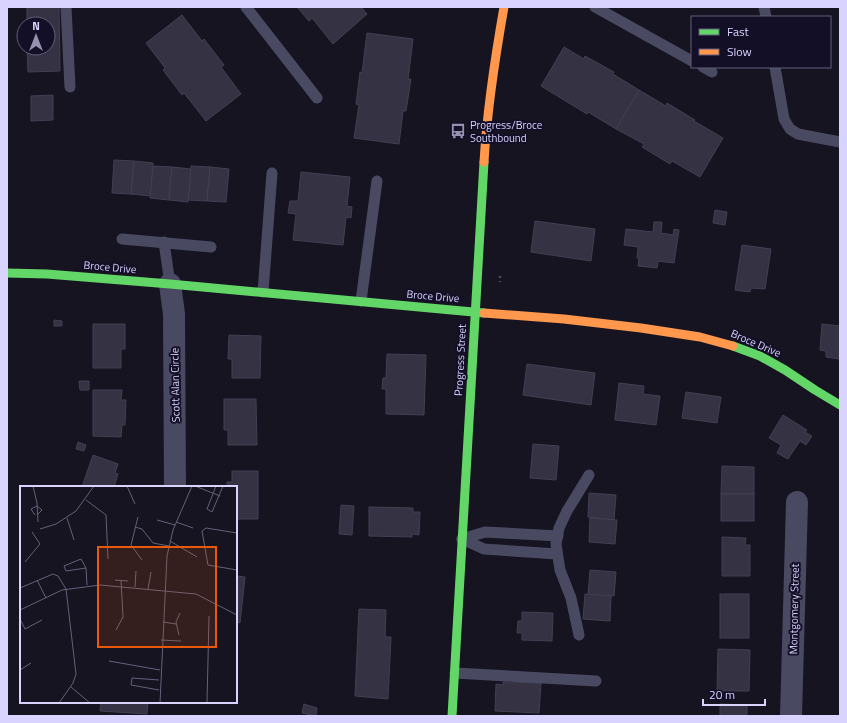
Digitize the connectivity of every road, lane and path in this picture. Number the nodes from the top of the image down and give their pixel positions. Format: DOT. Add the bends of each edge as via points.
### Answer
graph roads {
  1 [pos="66,7"];
  2 [pos="246,7"];
  3 [pos="504,7"];
  4 [pos="595,7"];
  5 [pos="691,60"];
  6 [pos="774,68"];
  7 [pos="70,86"];
  8 [pos="317,98"];
  9 [pos="840,142"];
  10 [pos="272,173"];
  11 [pos="377,180"];
  12 [pos="122,239"];
  13 [pos="164,242"];
  14 [pos="211,247"];
  15 [pos="7,273"];
  16 [pos="170,284"];
  17 [pos="263,292"];
  18 [pos="361,302"];
  19 [pos="475,312"];
  20 [pos="840,405"];
  21 [pos="589,475"];
  22 [pos="175,486"];
  23 [pos="797,502"];
  24 [pos="558,536"];
  25 [pos="462,539"];
  26 [pos="557,554"];
  27 [pos="579,635"];
  28 [pos="454,673"];
  29 [pos="596,681"];
  30 [pos="452,716"];
  31 [pos="791,716"];
  1 -- 7 [label="lane"];
  2 -- 8 [label="lane"];
  3 -- 19 [label="street, Progress Street" via="487,123"];
  4 -- 5 [label="lane"];
  6 -- 9 [label="lane" via="784,119 790,129 798,134"];
  10 -- 17 [label="lane"];
  11 -- 18 [label="lane"];
  12 -- 13 [label="lane"];
  13 -- 14 [label="lane"];
  13 -- 16 [label="lane"];
  15 -- 16 [label="street, Broce Drive"];
  16 -- 17 [label="street, Broce Drive"];
  16 -- 22 [label="street, Scott Alan Circle" via="174,314"];
  17 -- 18 [label="street, Broce Drive"];
  18 -- 19 [label="street, Broce Drive"];
  19 -- 20 [label="street, Broce Drive" via="641,328 728,344 773,363"];
  19 -- 25 [label="street, Progress Street"];
  21 -- 24 [label="lane" via="567,511"];
  23 -- 31 [label="street, Montgomery Street"];
  24 -- 25 [label="lane" via="485,532"];
  24 -- 26 [label="lane"];
  25 -- 26 [label="lane" via="484,549"];
  25 -- 28 [label="street, Progress Street"];
  26 -- 27 [label="lane"];
  28 -- 29 [label="lane"];
  28 -- 30 [label="street, Progress Street"];
}
